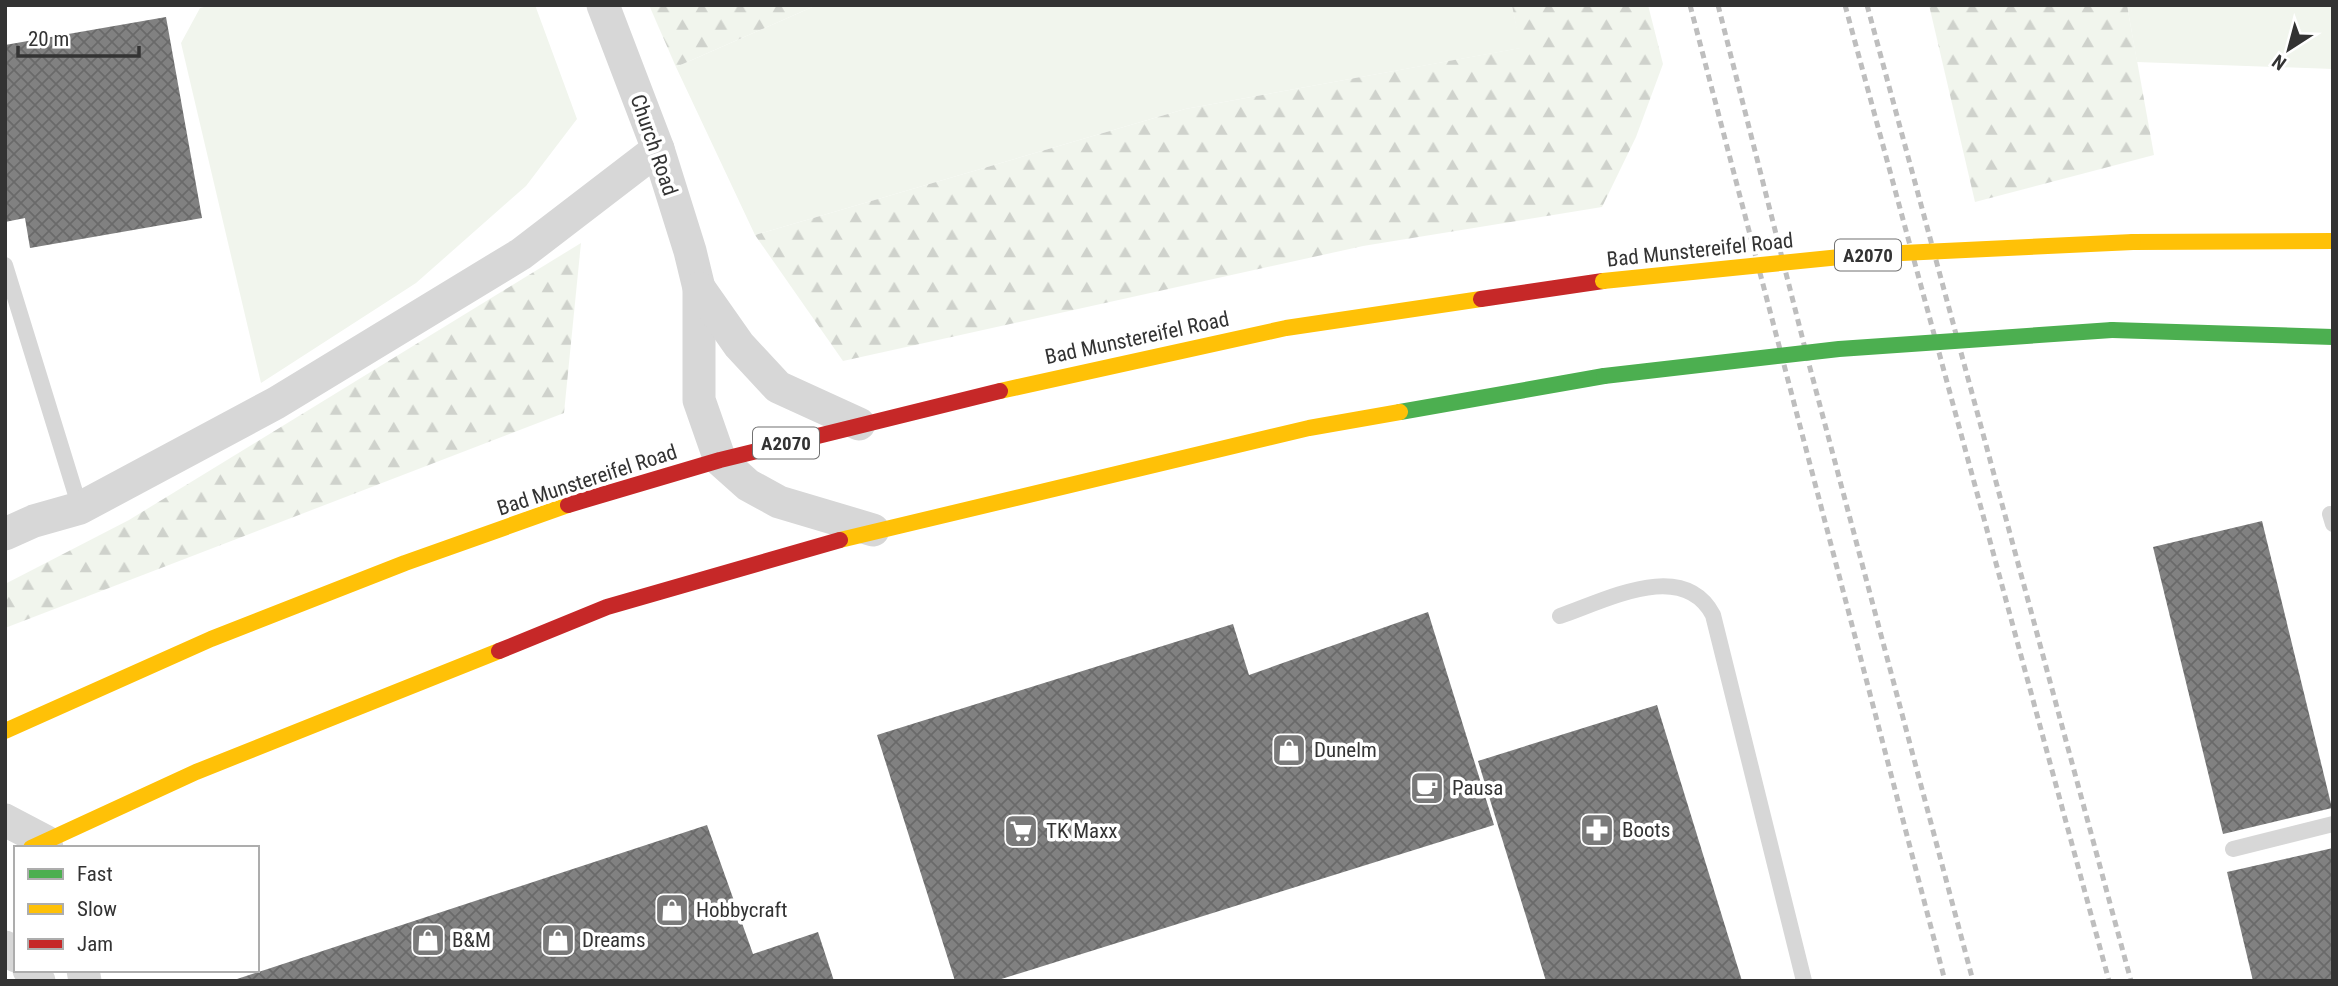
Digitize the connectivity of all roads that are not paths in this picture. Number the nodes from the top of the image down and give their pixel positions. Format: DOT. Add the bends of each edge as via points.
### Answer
graph roads {
  1 [pos="603,5"];
  2 [pos="658,149"];
  3 [pos="2333,241"];
  4 [pos="5,265"];
  5 [pos="699,288"];
  6 [pos="2333,337"];
  7 [pos="859,424"];
  8 [pos="720,460"];
  9 [pos="80,508"];
  10 [pos="873,530"];
  11 [pos="5,534"];
  12 [pos="1560,615"];
  13 [pos="5,731"];
  14 [pos="5,821"];
  15 [pos="2333,824"];
  16 [pos="41,845"];
  17 [pos="2233,849"];
  18 [pos="1804,981"];
  1 -- 2 [label="street, Church Road"];
  2 -- 5 [label="street, Church Road"];
  2 -- 9 [label="street" via="522,254 276,403"];
  3 -- 7 [label="highway, Bad Munstereifel Road / A2070, bridge" via="2133,242 1860,255 1603,281 1286,328"];
  4 -- 9 [label="lane"];
  5 -- 7 [label="street, Church Road" via="739,345 778,387"];
  5 -- 8 [label="street, Church Road" via="699,400"];
  6 -- 10 [label="highway, bridge" via="2112,330 1839,349 1604,376 1309,428"];
  7 -- 8 [label="highway, Bad Munstereifel Road / A2070"];
  8 -- 10 [label="street, Church Road" via="748,485 779,502"];
  8 -- 13 [label="highway, Bad Munstereifel Road / A2070" via="567,505 405,563 211,639"];
  9 -- 11 [label="street"];
  10 -- 16 [label="highway" via="607,607 196,772"];
  12 -- 18 [label="lane" via="1655,586 1677,586 1707,603"];
  14 -- 16 [label="street"];
  15 -- 17 [label="lane"];
}
